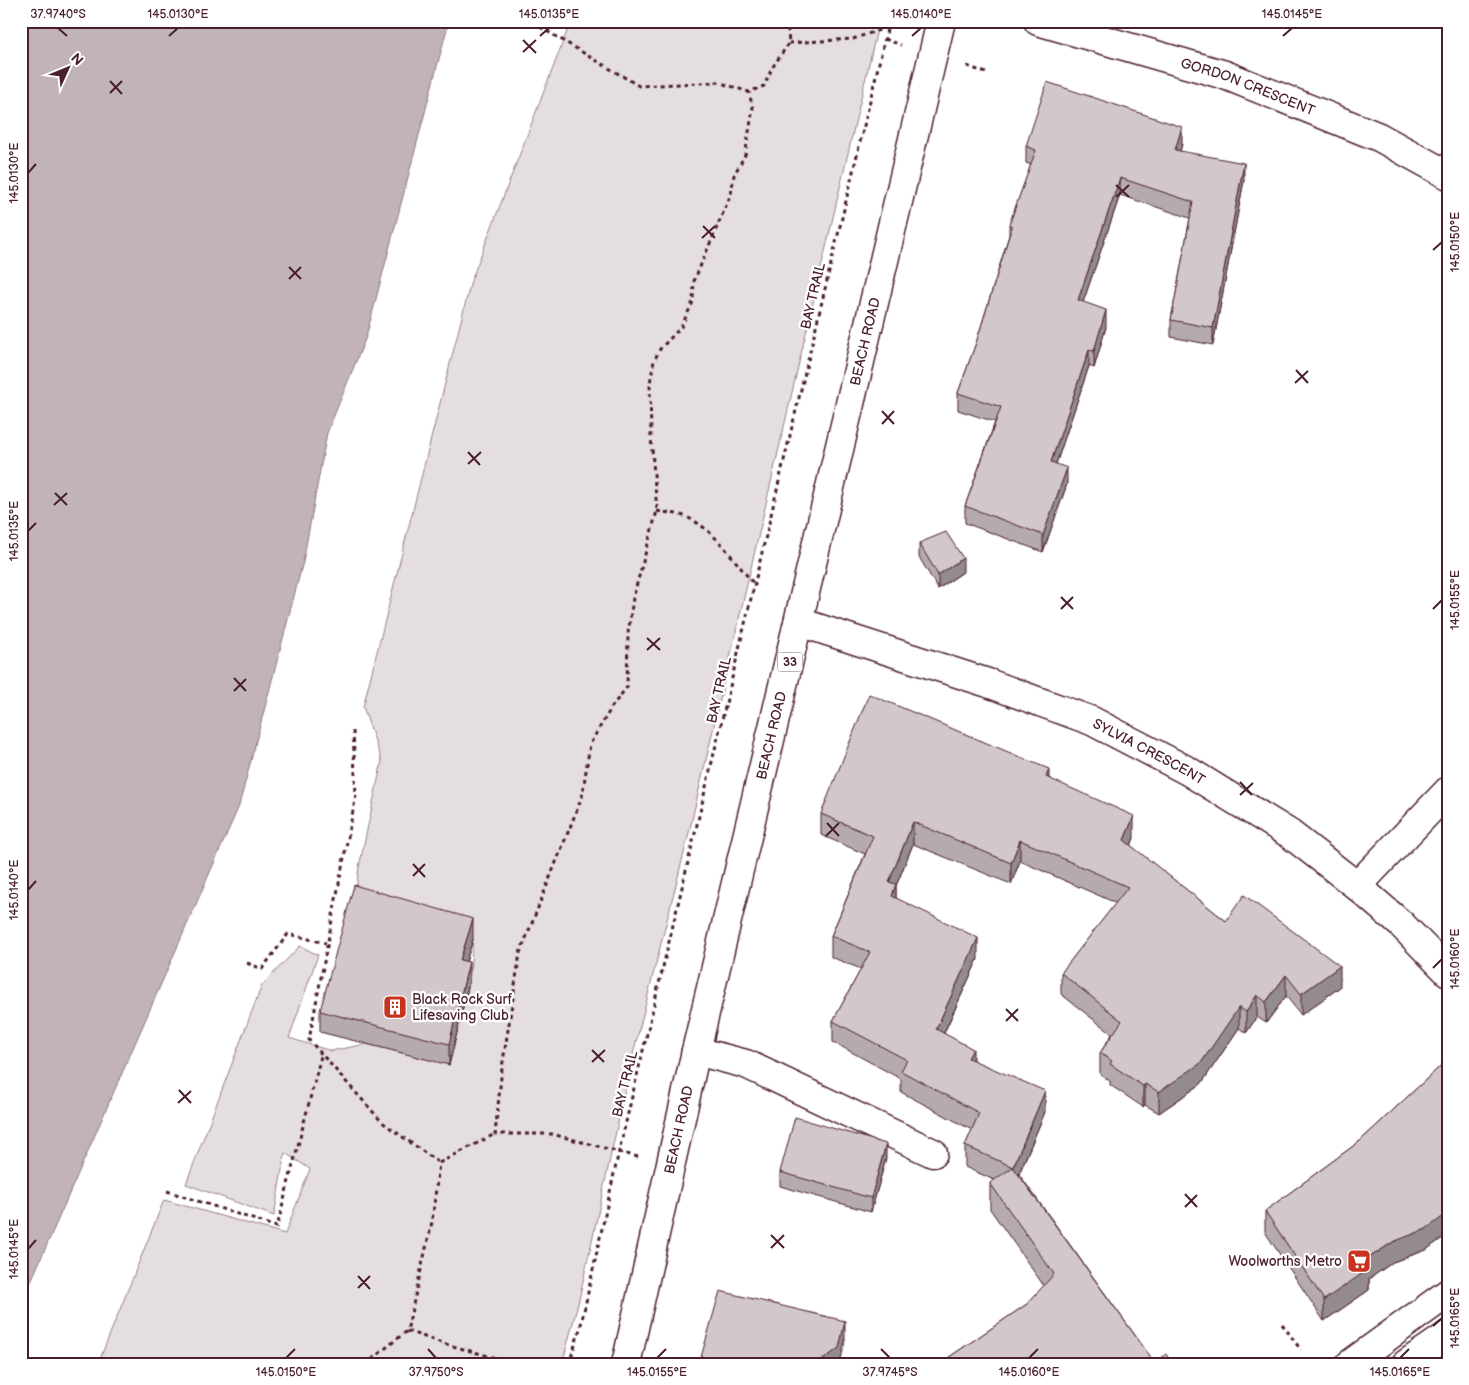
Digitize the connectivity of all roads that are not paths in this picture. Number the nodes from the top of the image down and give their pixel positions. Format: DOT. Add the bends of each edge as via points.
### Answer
graph roads {
  1 [pos="941,21"];
  2 [pos="1038,21"];
  3 [pos="1448,175"];
  4 [pos="799,622"];
  5 [pos="1448,791"];
  6 [pos="1358,886"];
  7 [pos="1448,972"];
  8 [pos="696,1051"];
  9 [pos="933,1153"];
  10 [pos="1448,1293"];
  11 [pos="1448,1335"];
  12 [pos="626,1364"];
  13 [pos="1350,1364"];
  14 [pos="1406,1364"];
  1 -- 4 [label="main road, BEACH ROAD / 33"];
  2 -- 3 [label="main road, GORDON CRESCENT" via="1225,75 1379,138"];
  4 -- 6 [label="main road, SYLVIA CRESCENT" via="988,683 1092,721 1252,809"];
  4 -- 8 [label="main road, BEACH ROAD / 33"];
  5 -- 6 [label="main road"];
  6 -- 7 [label="main road, SYLVIA CRESCENT"];
  8 -- 9 [label="main road" via="746,1064"];
  8 -- 12 [label="main road, BEACH ROAD / 33"];
  10 -- 13 [label="main road"];
  11 -- 14 [label="main road"];
}
